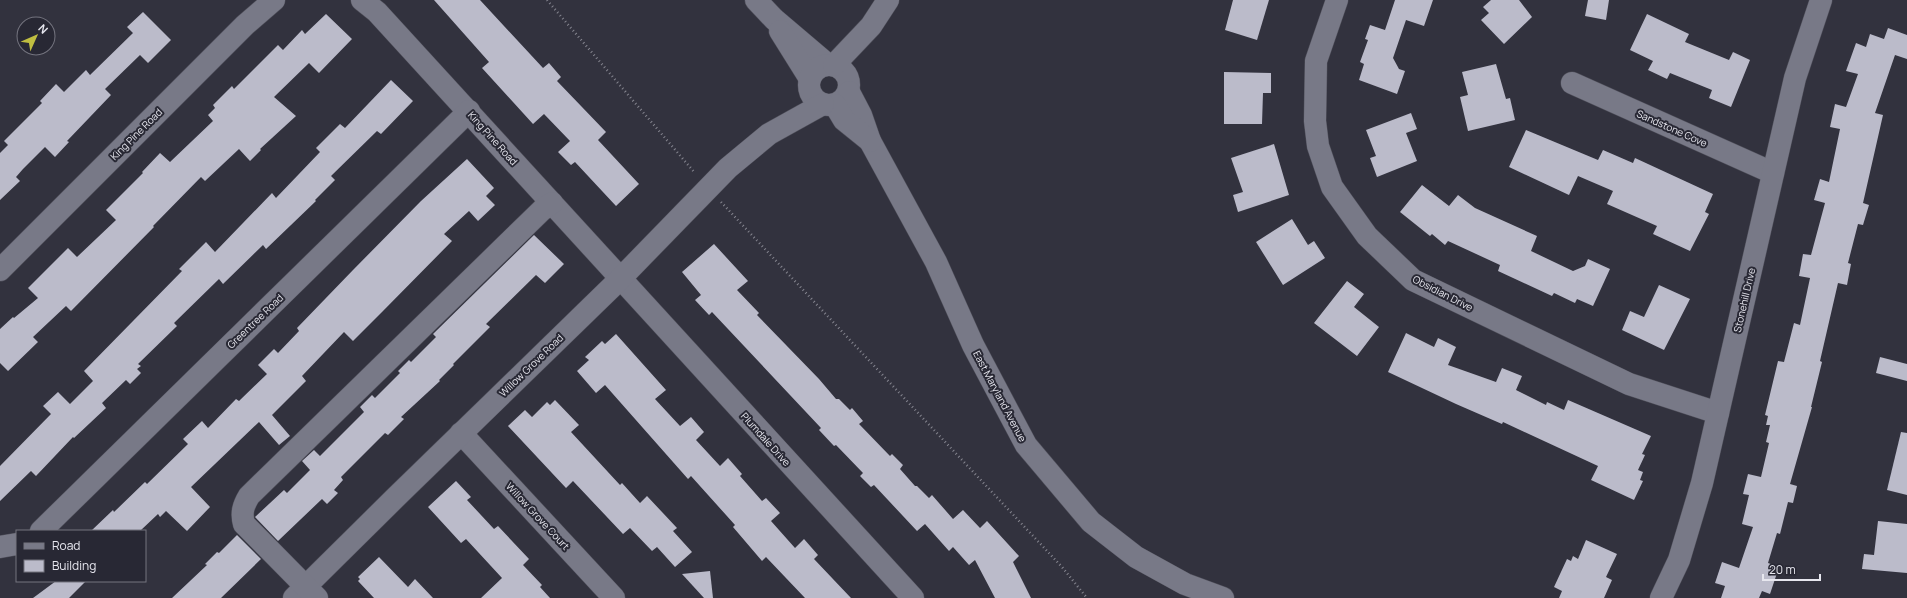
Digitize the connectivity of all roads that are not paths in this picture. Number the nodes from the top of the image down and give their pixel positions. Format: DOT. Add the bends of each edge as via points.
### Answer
graph roads {
  1 [pos="274,0"];
  2 [pos="362,0"];
  3 [pos="756,0"];
  4 [pos="888,0"];
  5 [pos="1338,0"];
  6 [pos="1821,0"];
  7 [pos="774,19"];
  8 [pos="871,26"];
  9 [pos="831,65"];
  10 [pos="809,82"];
  11 [pos="1572,82"];
  12 [pos="839,95"];
  13 [pos="469,111"];
  14 [pos="769,134"];
  15 [pos="1773,173"];
  16 [pos="552,203"];
  17 [pos="0,270"];
  18 [pos="620,279"];
  19 [pos="1718,413"];
  20 [pos="461,433"];
  21 [pos="42,530"];
  22 [pos="16,544"];
  23 [pos="0,547"];
  24 [pos="306,594"];
  25 [pos="614,598"];
  26 [pos="913,598"];
  27 [pos="1223,598"];
  28 [pos="1661,598"];
  1 -- 17 [label="street, King Pine Road"];
  2 -- 13 [label="street, King Pine Road" via="377,12"];
  3 -- 7 [label="street, East Maryland Avenue"];
  4 -- 8 [label="street"];
  5 -- 19 [label="street, Obsidian Drive" via="1316,61 1315,121 1318,146 1332,187 1368,236 1414,280 1629,384"];
  6 -- 15 [label="street, Stonehill Drive" via="1795,78"];
  7 -- 9 [label="street, East Maryland Avenue"];
  7 -- 10 [label="street, East Maryland Avenue"];
  8 -- 9 [label="street"];
  8 -- 12 [label="street"];
  9 -- 10 [label="street" via="816,69"];
  9 -- 12 [label="street, East Maryland Avenue" via="844,71"];
  10 -- 12 [label="street, East Maryland Avenue" via="813,97"];
  10 -- 14 [label="street, Willow Grove Road"];
  11 -- 15 [label="street, Sandstone Cove"];
  12 -- 14 [label="street, Willow Grove Road"];
  12 -- 27 [label="street, East Maryland Avenue" via="844,120 870,142 936,262 973,345 1026,445 1091,522 1102,531 1136,557 1185,584"];
  13 -- 16 [label="street, King Pine Road"];
  13 -- 21 [label="street, Greentree Road"];
  14 -- 18 [label="street, Willow Grove Road" via="728,168"];
  15 -- 19 [label="street, Stonehill Drive"];
  16 -- 18 [label="street, King Pine Road"];
  16 -- 24 [label="street" via="464,284 249,496 243,510 244,524"];
  18 -- 20 [label="street, Willow Grove Road"];
  18 -- 26 [label="street, Plumdale Drive"];
  19 -- 28 [label="street, Stonehill Drive" via="1702,483 1679,560"];
  20 -- 24 [label="street, Willow Grove Road"];
  20 -- 25 [label="street, Willow Grove Court"];
  22 -- 23 [label="street"];
}
